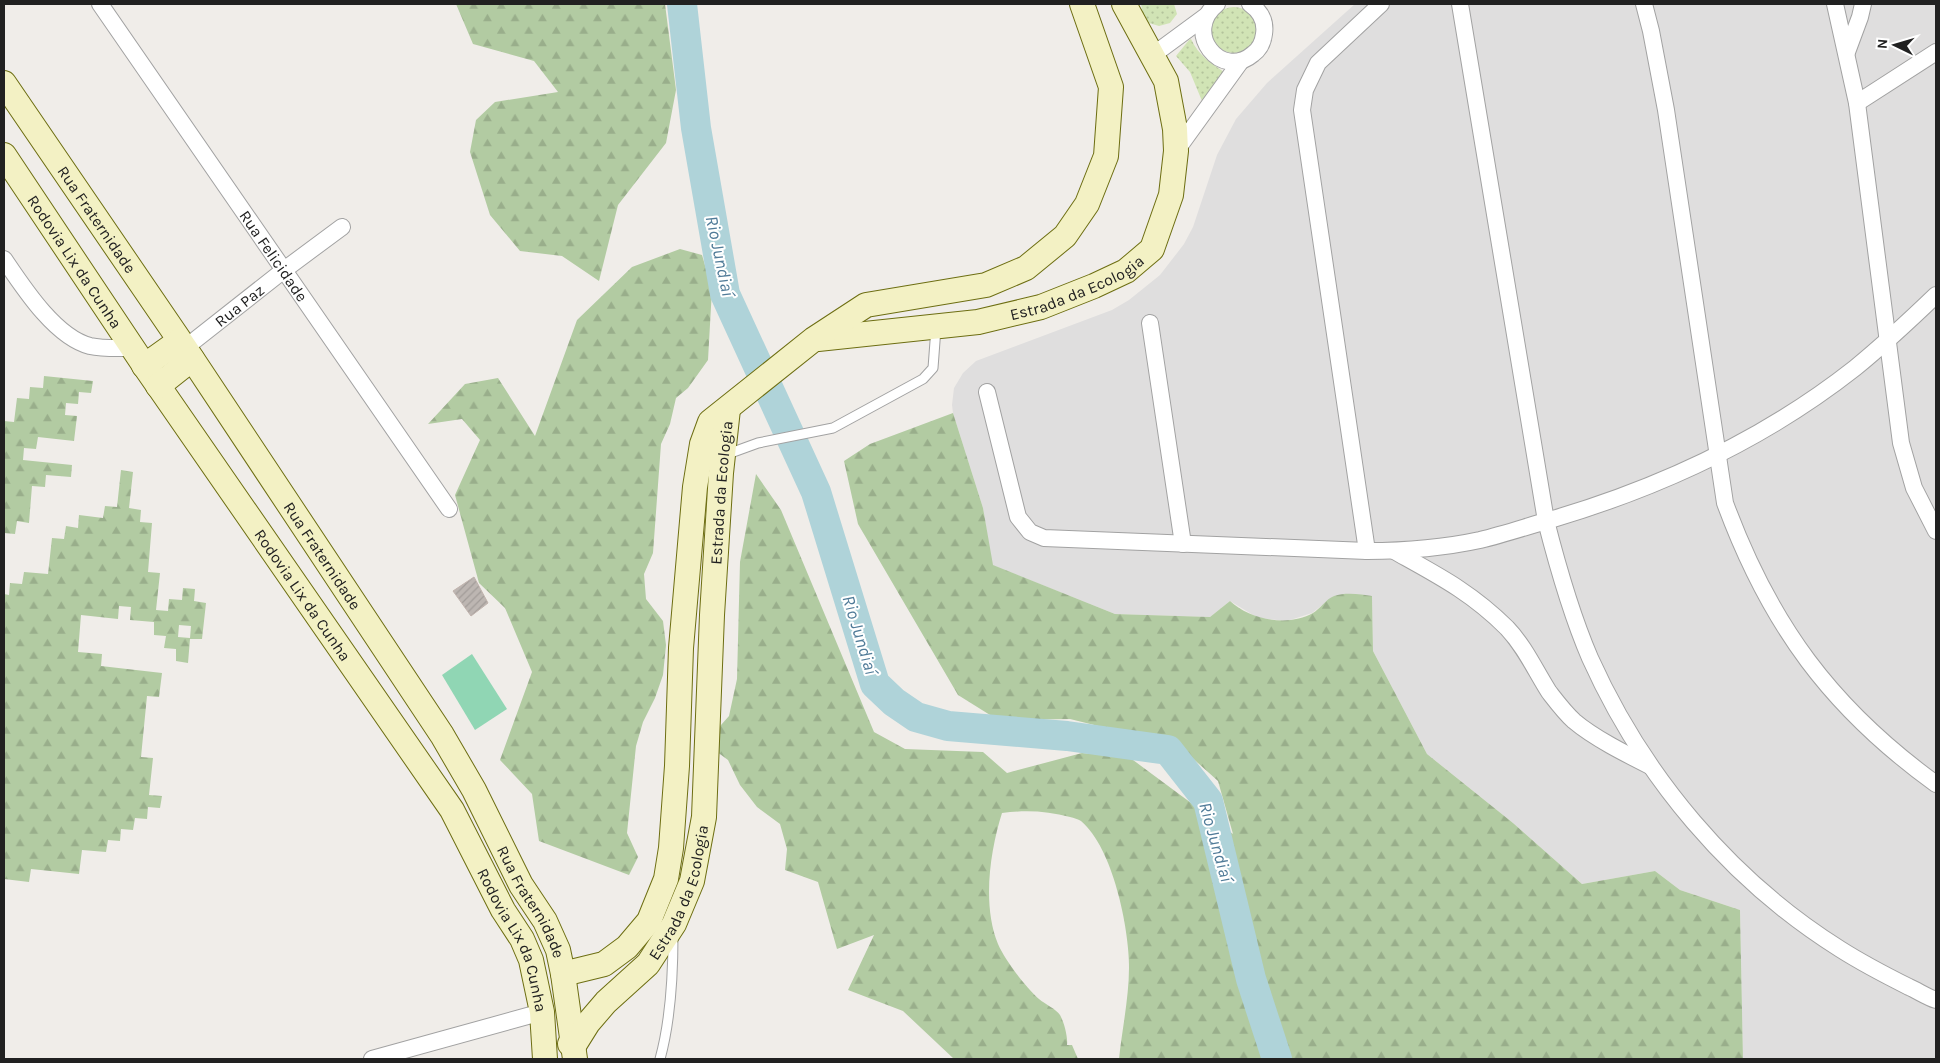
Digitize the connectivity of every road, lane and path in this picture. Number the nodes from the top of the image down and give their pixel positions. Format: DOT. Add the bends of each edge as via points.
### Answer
graph roads {
  1 [pos="100,4"];
  2 [pos="1082,4"];
  3 [pos="1124,4"];
  4 [pos="1250,4"];
  5 [pos="1381,4"];
  6 [pos="1460,4"];
  7 [pos="1644,4"];
  8 [pos="1835,4"];
  9 [pos="1862,4"];
  10 [pos="1209,8"];
  11 [pos="1847,52"];
  12 [pos="1936,52"];
  13 [pos="1153,55"];
  14 [pos="1241,61"];
  15 [pos="4,83"];
  16 [pos="1857,103"];
  17 [pos="1176,151"];
  18 [pos="4,155"];
  19 [pos="342,228"];
  20 [pos="4,259"];
  21 [pos="284,270"];
  22 [pos="1936,295"];
  23 [pos="1150,323"];
  24 [pos="936,328"];
  25 [pos="814,339"];
  26 [pos="1888,339"];
  27 [pos="185,349"];
  28 [pos="138,357"];
  29 [pos="158,386"];
  30 [pos="987,392"];
  31 [pos="1718,455"];
  32 [pos="711,460"];
  33 [pos="449,509"];
  34 [pos="1546,522"];
  35 [pos="1936,529"];
  36 [pos="1183,544"];
  37 [pos="1394,551"];
  38 [pos="1368,552"];
  39 [pos="1650,766"];
  40 [pos="1936,784"];
  41 [pos="674,924"];
  42 [pos="564,974"];
  43 [pos="1936,1000"];
  44 [pos="542,1012"];
  45 [pos="574,1053"];
  46 [pos="372,1059"];
  47 [pos="545,1059"];
  48 [pos="660,1059"];
  1 -- 21 [label="street, Rua Felicidade"];
  2 -- 25 [label="street" via="1111,86 1106,156 1087,204 1065,236 1026,268 986,285 866,306"];
  3 -- 13 [label="street, Estrada da Ecologia"];
  4 -- 14 [label="street" via="1262,18 1264,36 1256,52"];
  5 -- 38 [label="street" via="1318,63 1305,90 1302,110"];
  6 -- 34 [label="street"];
  7 -- 31 [label="street" via="1666,110"];
  8 -- 11 [label="street"];
  9 -- 11 [label="street"];
  10 -- 13 [label="street"];
  10 -- 14 [label="street" via="1203,24 1204,42 1209,50 1224,60"];
  11 -- 16 [label="street"];
  12 -- 16 [label="street"];
  13 -- 17 [label="street, Estrada da Ecologia" via="1166,81 1172,104"];
  14 -- 17 [label="street"];
  15 -- 27 [label="street, Rua Fraternidade"];
  16 -- 26 [label="street"];
  17 -- 24 [label="street, Estrada da Ecologia" via="1171,196 1152,249 1126,271 1041,307"];
  18 -- 28 [label="street, Rodovia Lix da Cunha"];
  19 -- 21 [label="street, Rua Paz"];
  20 -- 28 [label="street" via="43,312 65,333 88,345"];
  21 -- 27 [label="street, Rua Paz"];
  21 -- 33 [label="street, Rua Felicidade"];
  22 -- 26 [label="street"];
  23 -- 36 [label="street"];
  24 -- 25 [label="street, Estrada da Ecologia"];
  24 -- 32 [label="lane" via="933,368 923,379 834,428 758,444"];
  25 -- 32 [label="street, Estrada da Ecologia" via="710,422 702,444"];
  26 -- 31 [label="street" via="1822,392"];
  26 -- 35 [label="street" via="1897,421 1905,459 1914,488"];
  27 -- 28 [label="street"];
  27 -- 29 [label="street"];
  27 -- 42 [label="street, Rua Fraternidade" via="442,735 474,790 521,885 545,921"];
  28 -- 29 [label="street, Rodovia Lix da Cunha"];
  29 -- 44 [label="street, Rodovia Lix da Cunha" via="452,810 503,910 522,939"];
  30 -- 36 [label="street" via="1015,508 1030,532 1052,539"];
  31 -- 34 [label="street" via="1633,493"];
  31 -- 40 [label="street" via="1725,503 1738,539 1758,582 1792,640 1861,723"];
  32 -- 41 [label="street, Estrada da Ecologia" via="712,615 704,817 692,881"];
  32 -- 42 [label="street, Estrada da Ecologia" via="695,487 681,648 671,848 666,879 649,921 627,947 604,964"];
  34 -- 37 [label="street" via="1479,540"];
  34 -- 39 [label="street" via="1564,586 1590,657 1624,724"];
  36 -- 38 [label="street"];
  37 -- 38 [label="street"];
  37 -- 39 [label="street" via="1460,588 1484,606 1531,659 1549,692 1573,721"];
  39 -- 43 [label="street" via="1714,845 1768,896 1857,960"];
  41 -- 45 [label="street, Estrada da Ecologia" via="648,964 588,1023"];
  41 -- 48 [label="lane" via="673,980 666,1039"];
  42 -- 44 [label="street"];
  42 -- 45 [label="street, Rua Fraternidade"];
  44 -- 45 [label="street"];
  44 -- 46 [label="street"];
  44 -- 47 [label="street, Rodovia Lix da Cunha"];
}
